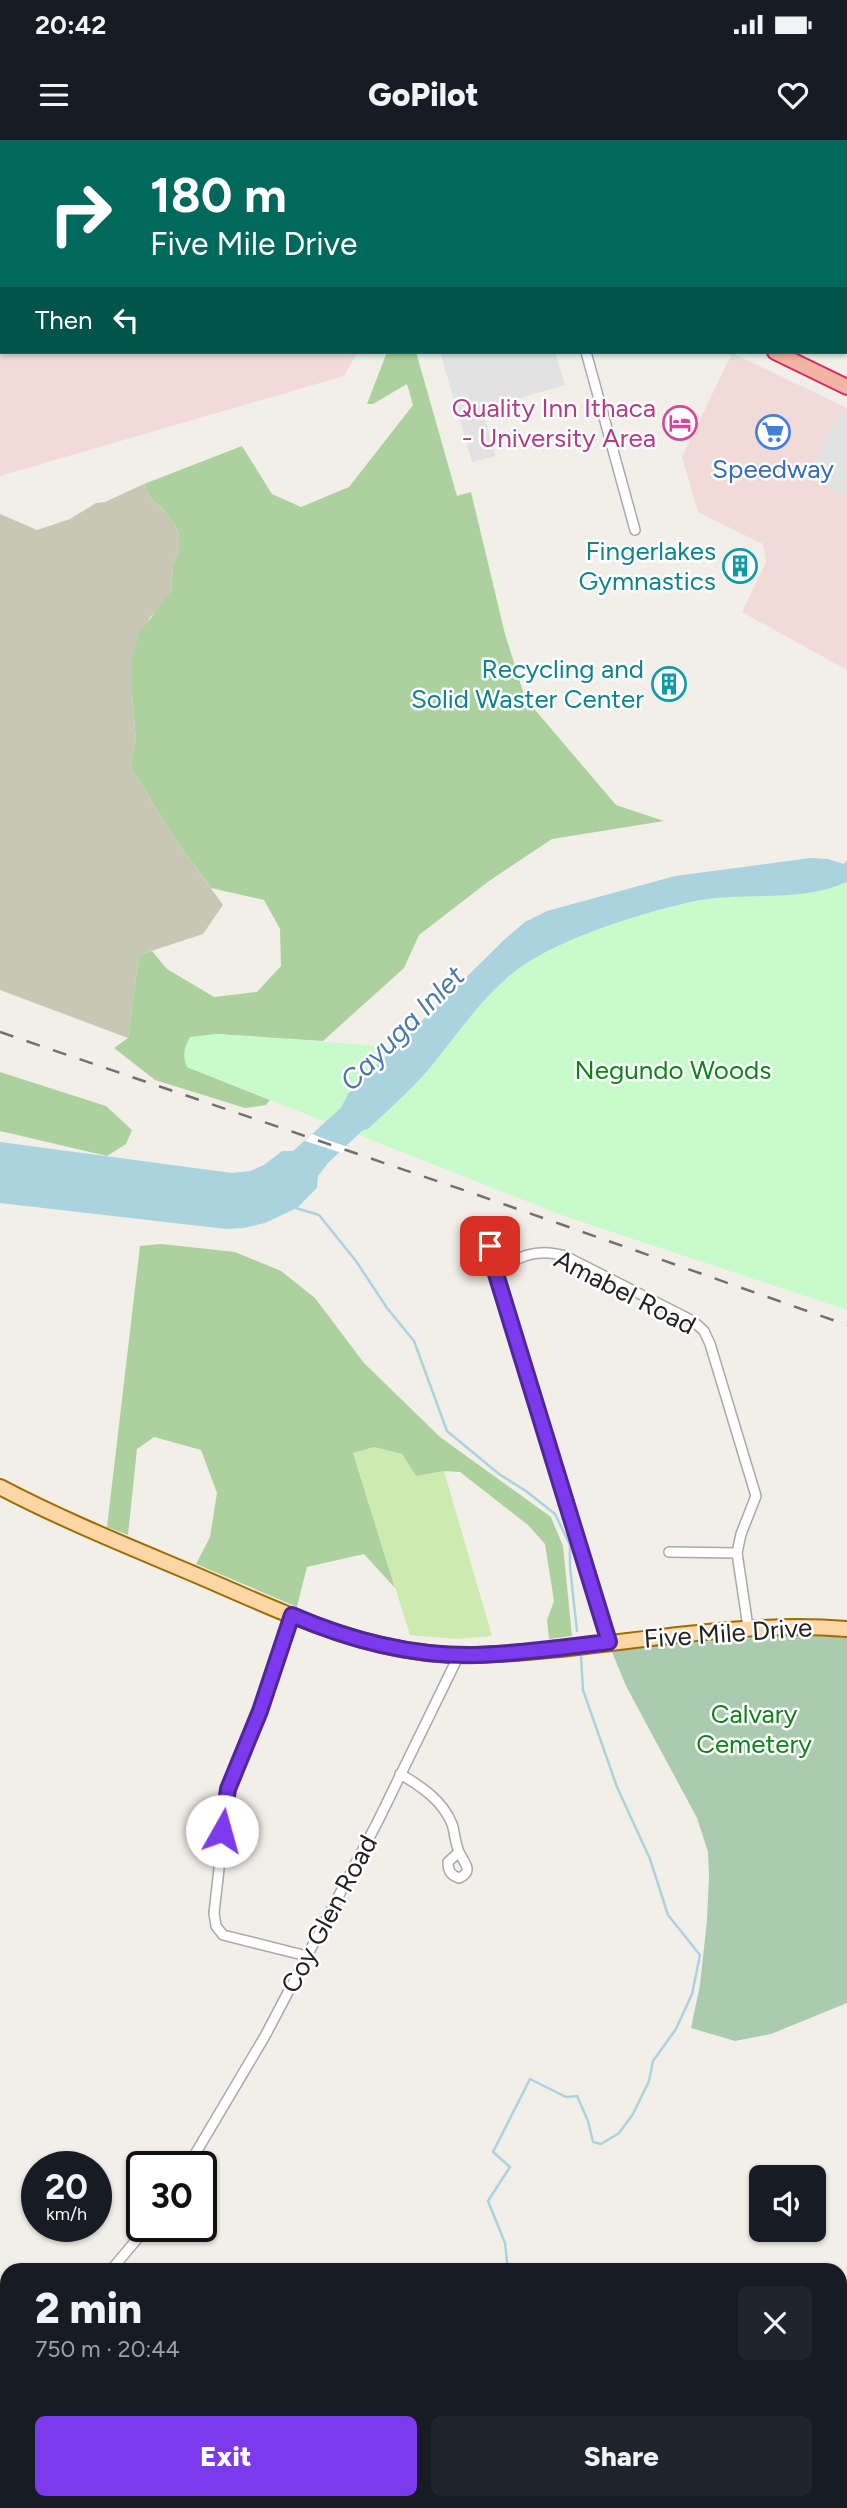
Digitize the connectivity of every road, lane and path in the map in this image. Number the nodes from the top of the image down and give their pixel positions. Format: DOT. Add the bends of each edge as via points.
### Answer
graph roads {
  1 [pos="587,354"];
  2 [pos="779,354"];
  3 [pos="847,387"];
  4 [pos="635,530"];
  5 [pos="490,1246"];
  6 [pos="496,1274"];
  7 [pos="0,1487"];
  8 [pos="669,1552"];
  9 [pos="737,1553"];
  10 [pos="292,1615"];
  11 [pos="748,1628"];
  12 [pos="847,1629"];
  13 [pos="609,1642"];
  14 [pos="460,1655"];
  15 [pos="400,1774"];
  16 [pos="459,1852"];
  17 [pos="307,1956"];
  18 [pos="197,2151"];
  19 [pos="135,2242"];
  20 [pos="117,2263"];
  1 -- 4 [label="street"];
  2 -- 3 [label="highway"];
  5 -- 6 [label="street"];
  6 -- 9 [label="street, Amabel Road" via="521,1257 551,1252 693,1321 704,1331 756,1496"];
  6 -- 13 [label="street"];
  7 -- 10 [label="main road, Five Mile Drive" via="86,1530"];
  8 -- 9 [label="street"];
  9 -- 11 [label="street, Amabel Road"];
  10 -- 14 [label="main road, Five Mile Drive" via="397,1649"];
  10 -- 17 [label="street" via="228,1789 214,1913 223,1935"];
  11 -- 12 [label="main road, Five Mile Drive"];
  11 -- 13 [label="main road, Five Mile Drive"];
  13 -- 14 [label="main road, Five Mile Drive"];
  14 -- 15 [label="street, Coy Glen Road"];
  15 -- 16 [label="street" via="444,1809"];
  15 -- 17 [label="street, Coy Glen Road"];
  17 -- 18 [label="street, Coy Glen Road"];
  19 -- 20 [label="street"];
}
